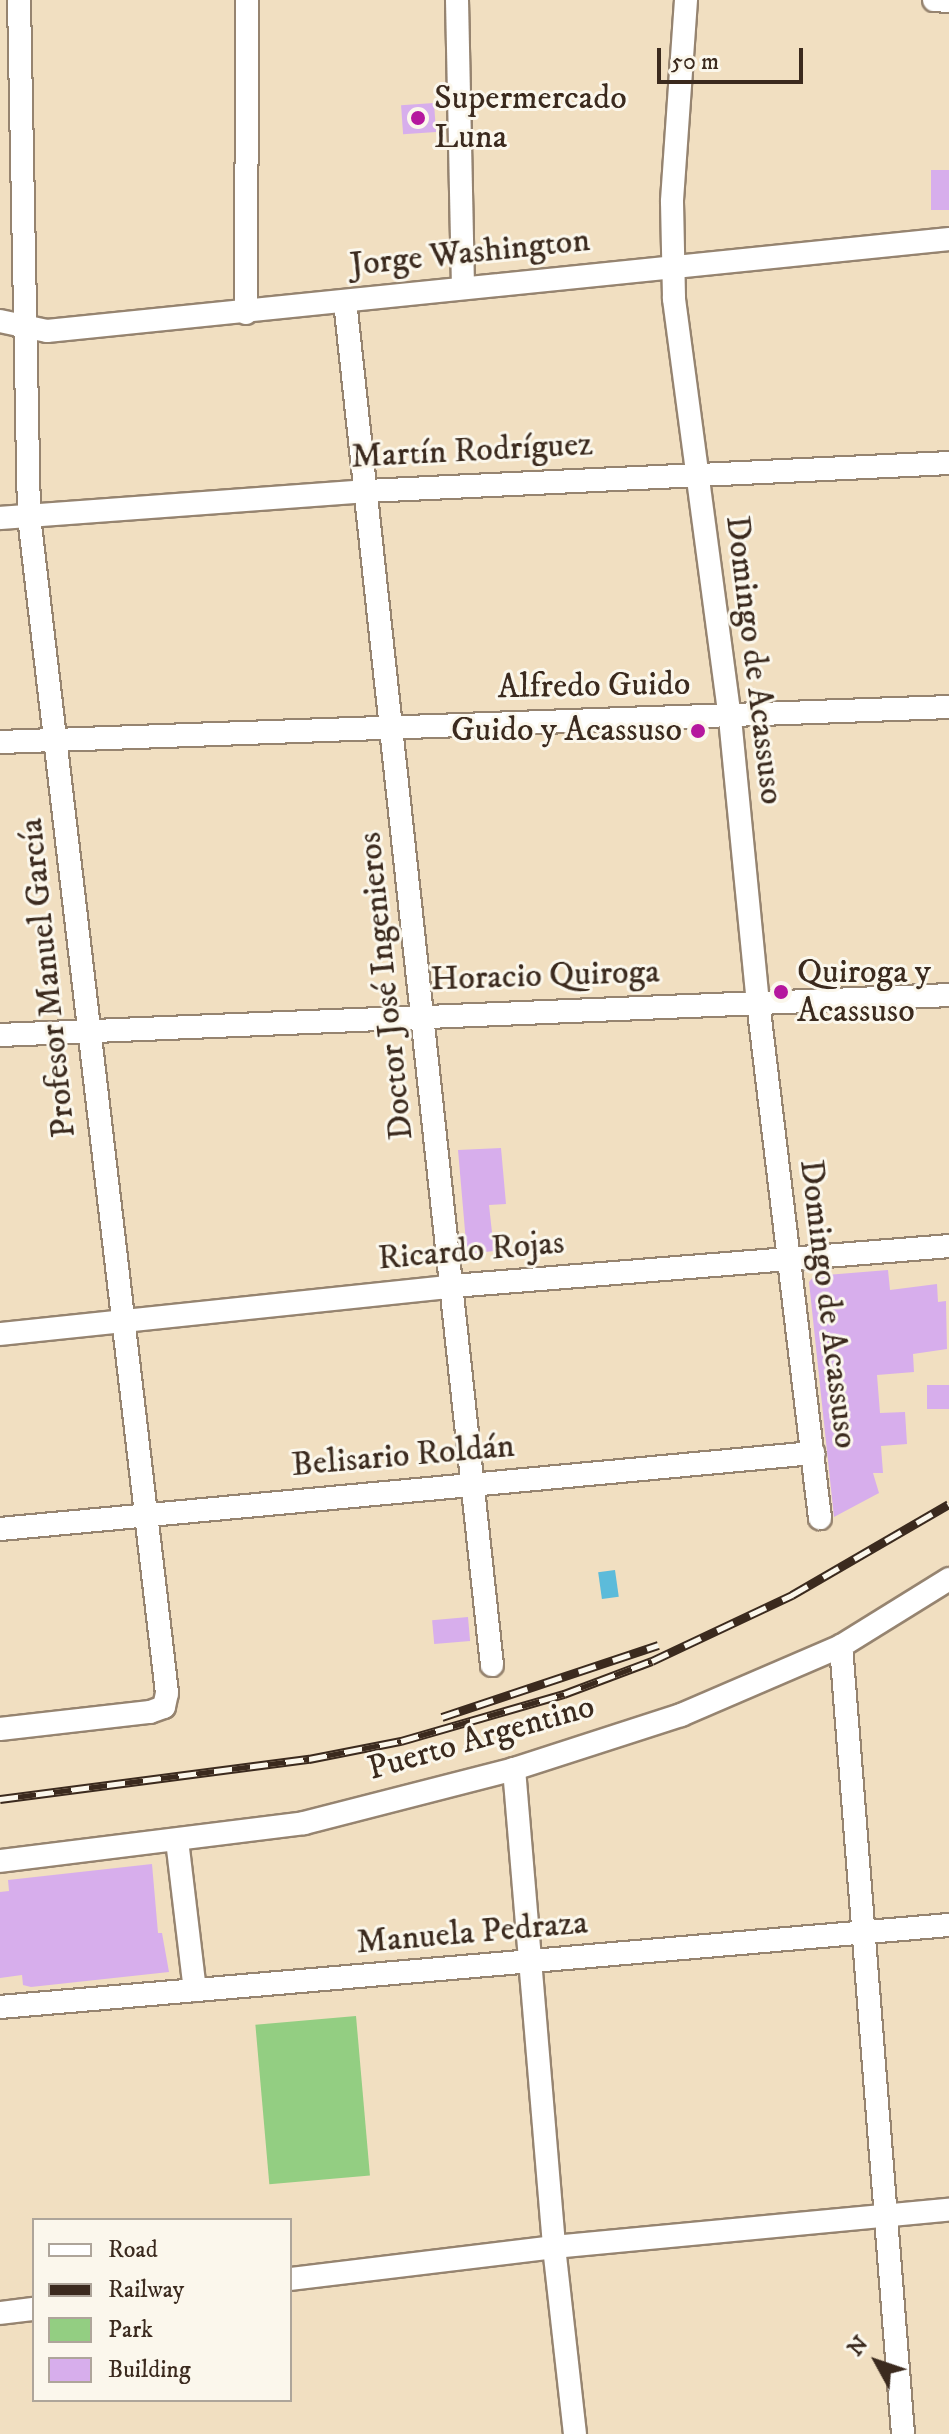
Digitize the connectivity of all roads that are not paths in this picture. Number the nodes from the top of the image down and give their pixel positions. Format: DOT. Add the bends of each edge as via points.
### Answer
graph roads {
  1 [pos="19,0"];
  2 [pos="247,0"];
  3 [pos="457,0"];
  4 [pos="686,0"];
  5 [pos="934,0"];
  6 [pos="949,1"];
  7 [pos="949,239"];
  8 [pos="672,265"];
  9 [pos="463,285"];
  10 [pos="345,301"];
  11 [pos="246,313"];
  12 [pos="11,323"];
  13 [pos="949,463"];
  14 [pos="696,473"];
  15 [pos="367,491"];
  16 [pos="29,516"];
  17 [pos="0,518"];
  18 [pos="949,707"];
  19 [pos="730,718"];
  20 [pos="393,724"];
  21 [pos="55,740"];
  22 [pos="0,742"];
  23 [pos="949,995"];
  24 [pos="758,1002"];
  25 [pos="425,1015"];
  26 [pos="87,1031"];
  27 [pos="0,1035"];
  28 [pos="949,1246"];
  29 [pos="787,1255"];
  30 [pos="453,1286"];
  31 [pos="121,1319"];
  32 [pos="0,1334"];
  33 [pos="813,1453"];
  34 [pos="475,1483"];
  35 [pos="146,1513"];
  36 [pos="820,1518"];
  37 [pos="0,1529"];
  38 [pos="949,1579"];
  39 [pos="841,1646"];
  40 [pos="492,1665"];
  41 [pos="0,1729"];
  42 [pos="514,1769"];
  43 [pos="177,1840"];
  44 [pos="0,1861"];
  45 [pos="949,1925"];
  46 [pos="864,1932"];
  47 [pos="529,1964"];
  48 [pos="195,1990"];
  49 [pos="0,2007"];
  50 [pos="949,2210"];
  51 [pos="886,2215"];
  52 [pos="554,2247"];
  53 [pos="292,2279"];
  54 [pos="32,2309"];
  55 [pos="0,2313"];
  56 [pos="575,2434"];
  57 [pos="903,2434"];
  1 -- 12 [label="street, Profesor Manuel García"];
  2 -- 11 [label="street"];
  3 -- 9 [label="street"];
  4 -- 8 [label="street, Domingo de Acassuso"];
  5 -- 6 [label="street"];
  7 -- 8 [label="street, Jorge Washington"];
  8 -- 9 [label="street, Jorge Washington"];
  8 -- 14 [label="street, Domingo de Acassuso"];
  9 -- 10 [label="street, Jorge Washington"];
  10 -- 11 [label="street, Jorge Washington"];
  10 -- 15 [label="street, Doctor José Ingenieros"];
  11 -- 12 [label="street, Jorge Washington" via="47,331"];
  12 -- 16 [label="street, Profesor Manuel García"];
  13 -- 14 [label="street, Martín Rodríguez"];
  14 -- 15 [label="street, Martín Rodríguez"];
  14 -- 19 [label="street, Domingo de Acassuso"];
  15 -- 16 [label="street, Martín Rodríguez"];
  15 -- 20 [label="street, Doctor José Ingenieros"];
  16 -- 17 [label="street, Martín Rodríguez"];
  16 -- 21 [label="street, Profesor Manuel García"];
  18 -- 19 [label="street, Alfredo Guido"];
  19 -- 20 [label="street, Alfredo Guido"];
  19 -- 24 [label="street, Domingo de Acassuso"];
  20 -- 21 [label="street, Alfredo Guido"];
  20 -- 25 [label="street, Doctor José Ingenieros"];
  21 -- 22 [label="street, Alfredo Guido"];
  21 -- 26 [label="street, Profesor Manuel García"];
  23 -- 24 [label="street, Horacio Quiroga"];
  24 -- 25 [label="street, Horacio Quiroga"];
  24 -- 29 [label="street, Domingo de Acassuso"];
  25 -- 26 [label="street, Horacio Quiroga"];
  25 -- 30 [label="street, Doctor José Ingenieros"];
  26 -- 27 [label="street, Horacio Quiroga"];
  26 -- 31 [label="street, Profesor Manuel García"];
  28 -- 29 [label="street, Ricardo Rojas"];
  29 -- 30 [label="street, Ricardo Rojas"];
  29 -- 33 [label="street, Domingo de Acassuso"];
  30 -- 31 [label="street, Ricardo Rojas"];
  30 -- 34 [label="street, Doctor José Ingenieros"];
  31 -- 32 [label="street, Ricardo Rojas"];
  31 -- 35 [label="street, Profesor Manuel García"];
  33 -- 34 [label="street, Belisario Roldán"];
  33 -- 36 [label="street, Domingo de Acassuso"];
  34 -- 35 [label="street, Belisario Roldán"];
  34 -- 40 [label="street, Doctor José Ingenieros"];
  35 -- 37 [label="street, Belisario Roldán"];
  35 -- 41 [label="street, Profesor Manuel García" via="167,1693 164,1707"];
  38 -- 39 [label="street, Puerto Argentino"];
  39 -- 42 [label="street, Puerto Argentino" via="681,1715"];
  39 -- 46 [label="street"];
  42 -- 43 [label="street, Puerto Argentino" via="304,1823"];
  42 -- 47 [label="street"];
  43 -- 44 [label="street, Puerto Argentino"];
  43 -- 48 [label="street"];
  45 -- 46 [label="street, Manuela Pedraza"];
  46 -- 47 [label="street, Manuela Pedraza"];
  46 -- 51 [label="street"];
  47 -- 48 [label="street, Manuela Pedraza"];
  47 -- 52 [label="street"];
  48 -- 49 [label="street, Manuela Pedraza"];
  50 -- 51 [label="street"];
  51 -- 52 [label="street"];
  51 -- 57 [label="street"];
  52 -- 53 [label="street"];
  52 -- 56 [label="street"];
  54 -- 55 [label="street"];
}
